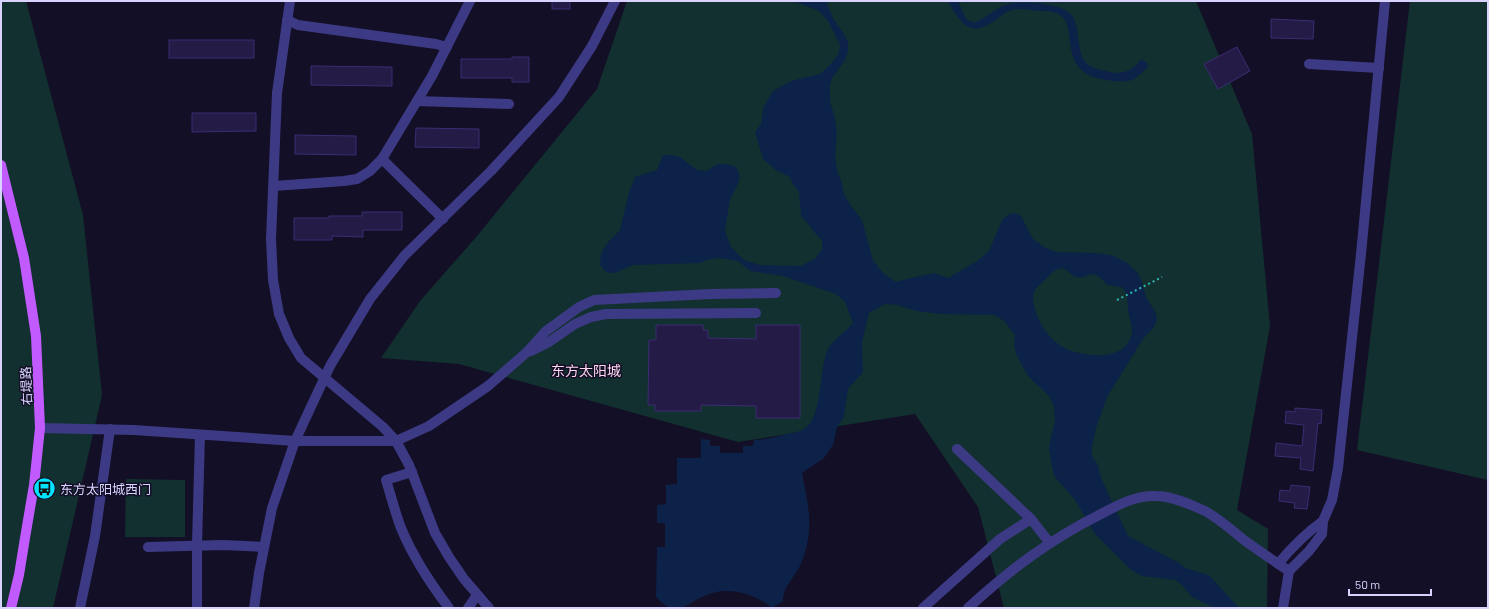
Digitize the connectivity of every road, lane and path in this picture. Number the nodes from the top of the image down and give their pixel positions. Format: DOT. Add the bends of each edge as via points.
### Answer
graph roads {
  1 [pos="290,1"];
  2 [pos="470,1"];
  3 [pos="615,1"];
  4 [pos="1385,1"];
  5 [pos="287,20"];
  6 [pos="447,47"];
  7 [pos="1309,64"];
  8 [pos="1379,68"];
  9 [pos="417,102"];
  10 [pos="509,104"];
  11 [pos="382,159"];
  12 [pos="1,164"];
  13 [pos="274,186"];
  14 [pos="442,219"];
  15 [pos="1162,277"];
  16 [pos="776,293"];
  17 [pos="1116,300"];
  18 [pos="756,313"];
  19 [pos="527,352"];
  20 [pos="324,378"];
  21 [pos="40,428"];
  22 [pos="110,429"];
  23 [pos="200,435"];
  24 [pos="295,441"];
  25 [pos="396,441"];
  26 [pos="957,449"];
  27 [pos="412,472"];
  28 [pos="1031,519"];
  29 [pos="1323,520"];
  30 [pos="1049,542"];
  31 [pos="197,546"];
  32 [pos="148,547"];
  33 [pos="264,547"];
  34 [pos="1278,564"];
  35 [pos="1289,571"];
  36 [pos="477,595"];
  37 [pos="11,608"];
  38 [pos="80,608"];
  39 [pos="197,608"];
  40 [pos="254,608"];
  41 [pos="449,608"];
  42 [pos="468,608"];
  43 [pos="489,608"];
  44 [pos="923,608"];
  45 [pos="968,608"];
  46 [pos="1283,608"];
  1 -- 5 [label="street"];
  2 -- 6 [label="street"];
  3 -- 14 [label="street" via="592,46 559,97 491,171"];
  4 -- 8 [label="street"];
  5 -- 6 [label="street" via="298,25"];
  5 -- 13 [label="street" via="277,93"];
  6 -- 9 [label="street"];
  7 -- 8 [label="street"];
  8 -- 29 [label="street" via="1338,468 1332,500"];
  9 -- 10 [label="street"];
  9 -- 11 [label="street"];
  11 -- 13 [label="street" via="370,172 357,179"];
  11 -- 14 [label="street"];
  12 -- 21 [label="main road, 右堤路" via="24,258 36,336"];
  13 -- 20 [label="street" via="271,239 273,280 279,314 301,358"];
  14 -- 20 [label="street" via="405,255 370,299"];
  15 -- 17 [label="path"];
  16 -- 19 [label="street" via="594,300 579,307 546,331"];
  18 -- 19 [label="street" via="606,314 575,324 549,342"];
  19 -- 25 [label="street" via="482,390 429,426"];
  20 -- 24 [label="street"];
  20 -- 25 [label="street"];
  21 -- 22 [label="street"];
  21 -- 37 [label="main road, 右堤路" via="34,485"];
  22 -- 23 [label="street"];
  22 -- 38 [label="street" via="95,536"];
  23 -- 24 [label="street"];
  23 -- 31 [label="street"];
  24 -- 25 [label="street"];
  24 -- 33 [label="street" via="272,508"];
  25 -- 27 [label="street"];
  26 -- 28 [label="street"];
  27 -- 36 [label="street" via="435,533"];
  27 -- 41 [label="street" via="386,480 401,528 415,557"];
  28 -- 30 [label="street"];
  28 -- 44 [label="street" via="1000,539"];
  29 -- 34 [label="street" via="1290,549"];
  29 -- 35 [label="street" via="1322,534"];
  30 -- 34 [label="street" via="1120,504 1140,497 1156,496 1205,511"];
  30 -- 45 [label="street" via="998,580"];
  31 -- 32 [label="street"];
  31 -- 33 [label="street"];
  31 -- 39 [label="street"];
  33 -- 40 [label="street"];
  34 -- 35 [label="street"];
  35 -- 46 [label="street"];
  36 -- 42 [label="street"];
  36 -- 43 [label="street"];
}
